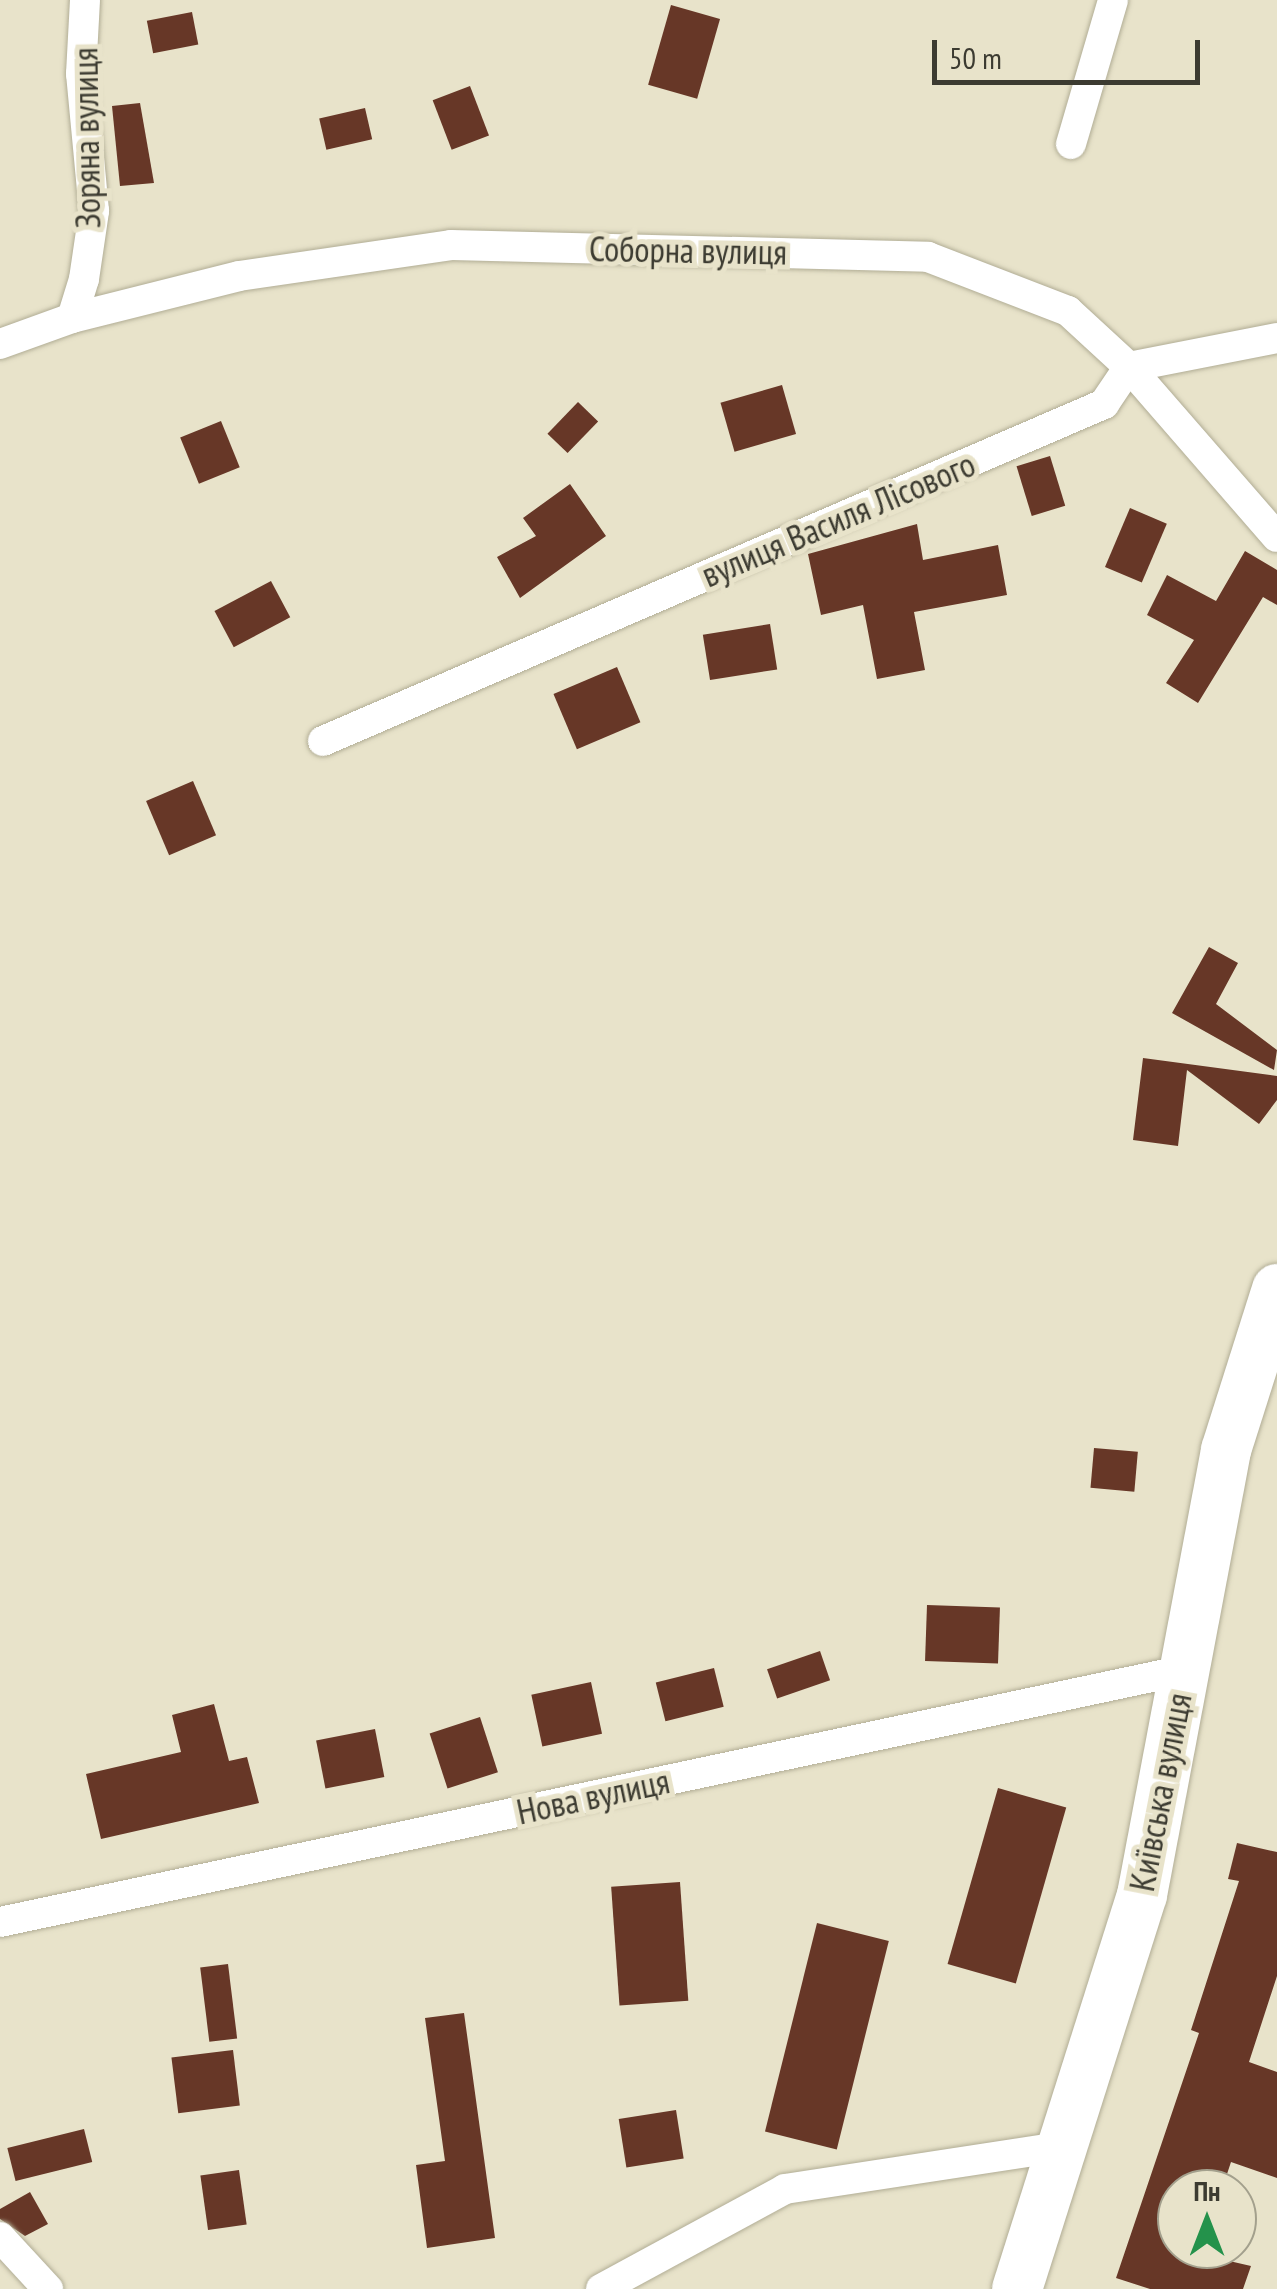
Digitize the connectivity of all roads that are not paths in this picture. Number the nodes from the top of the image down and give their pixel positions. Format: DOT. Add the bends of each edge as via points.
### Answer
graph roads {
  1 [pos="85,0"];
  2 [pos="1113,0"];
  3 [pos="1071,144"];
  4 [pos="72,318"];
  5 [pos="1277,338"];
  6 [pos="0,344"];
  7 [pos="1129,367"];
  8 [pos="1277,537"];
  9 [pos="323,741"];
  10 [pos="1277,1289"];
  11 [pos="1185,1670"];
  12 [pos="0,1922"];
  13 [pos="1059,2147"];
  14 [pos="0,2237"];
  15 [pos="604,2288"];
  16 [pos="48,2289"];
  17 [pos="1017,2289"];
  1 -- 4 [label="street, Зоряна вулиця" via="81,74 94,211"];
  2 -- 3 [label="street"];
  4 -- 6 [label="street"];
  4 -- 7 [label="street, Соборна вулиця" via="239,276 451,245 928,257 1068,311"];
  5 -- 7 [label="street"];
  7 -- 8 [label="street"];
  7 -- 9 [label="street, вулиця Василя Лісового" via="1104,404"];
  10 -- 11 [label="main road, Київська вулиця" via="1226,1450"];
  11 -- 12 [label="street, Нова вулиця"];
  11 -- 13 [label="main road, Київська вулиця" via="1142,1894"];
  13 -- 15 [label="street" via="785,2188"];
  13 -- 17 [label="main road, Київська вулиця"];
  14 -- 16 [label="street"];
}
